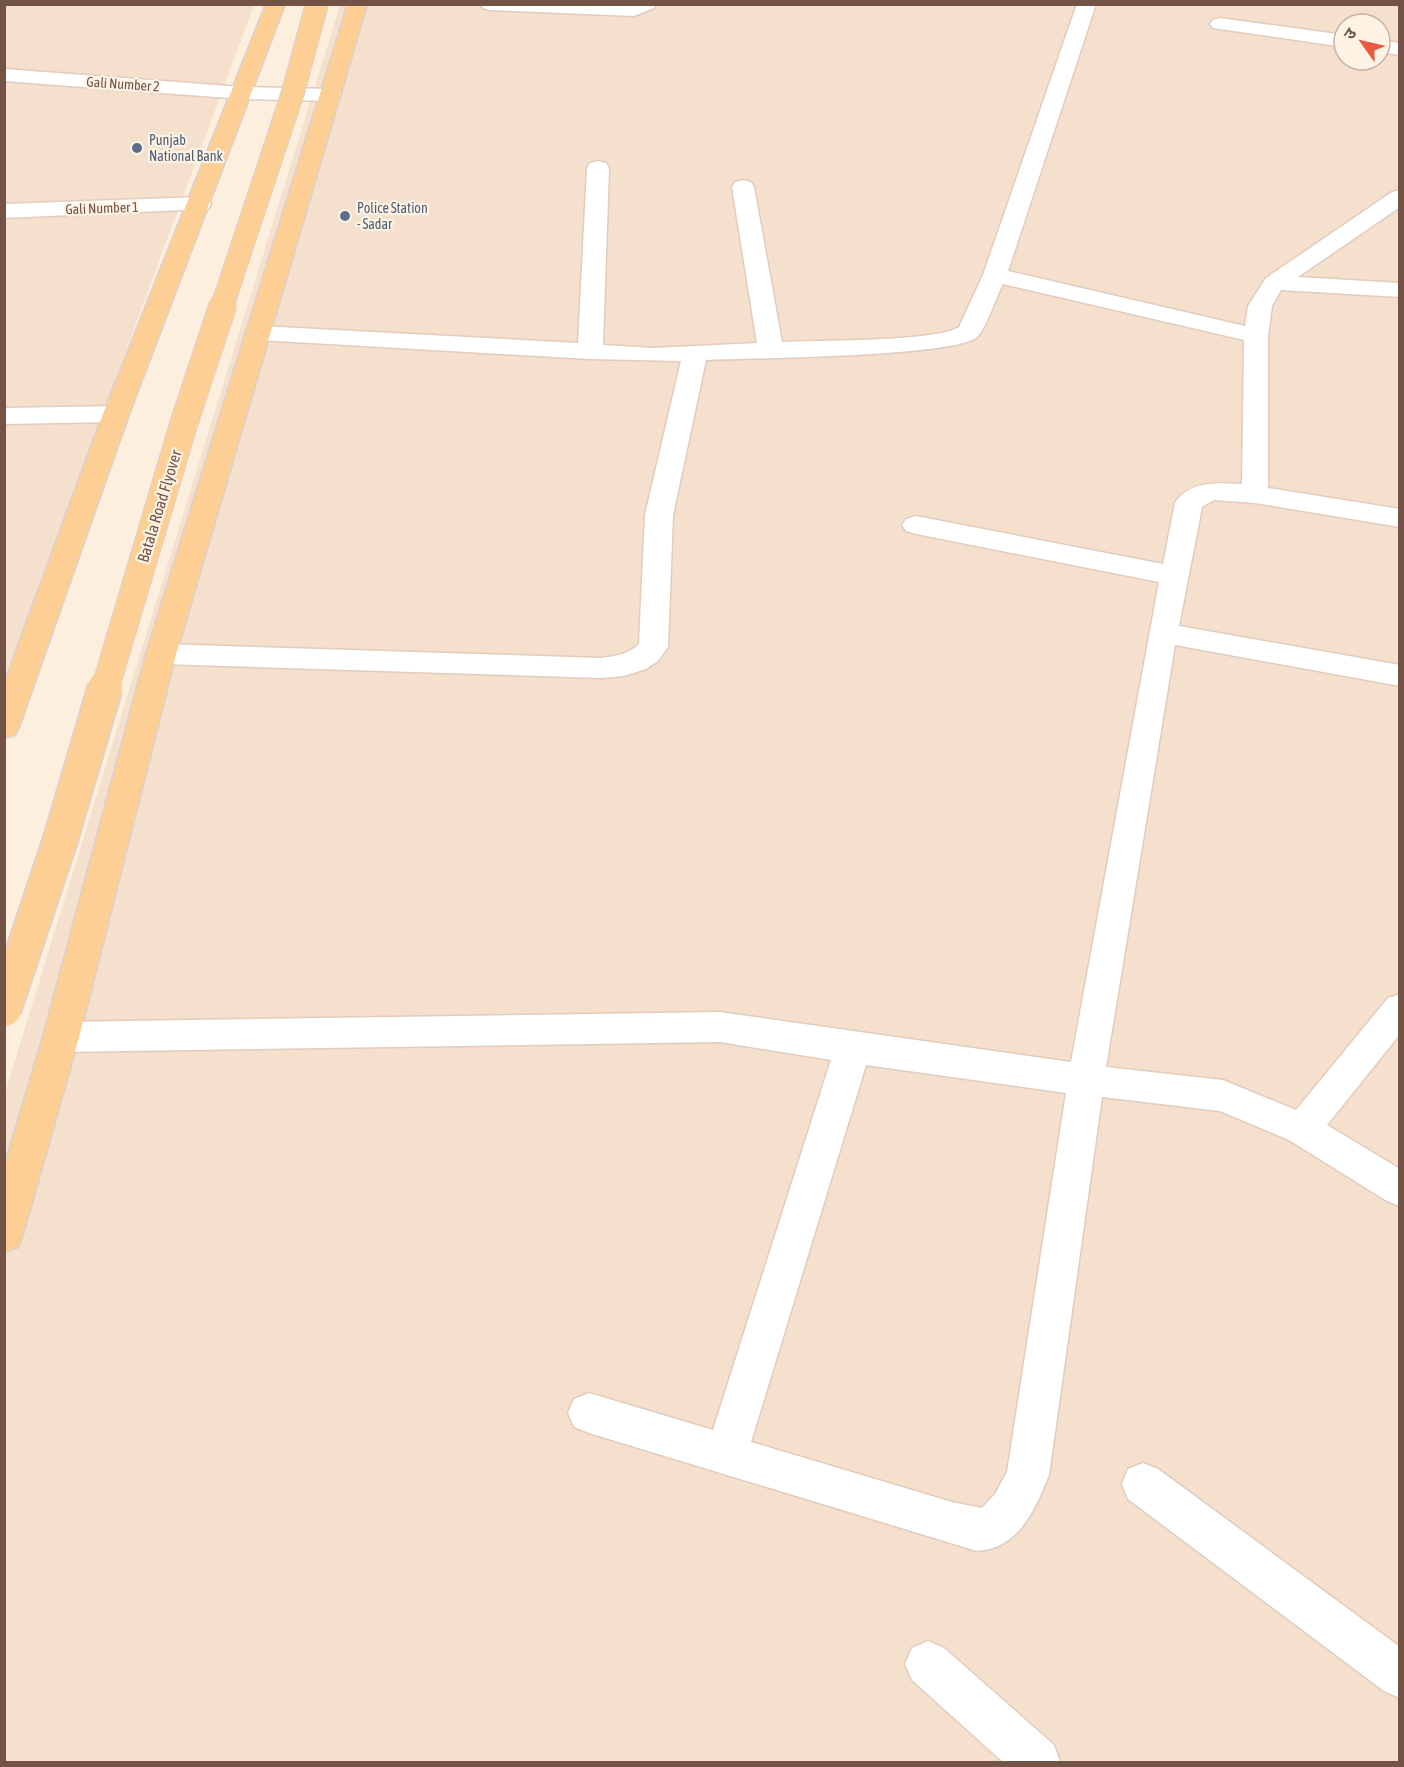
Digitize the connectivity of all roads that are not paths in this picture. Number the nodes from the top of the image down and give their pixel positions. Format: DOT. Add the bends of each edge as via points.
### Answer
graph roads {
  1 [pos="276,4"];
  2 [pos="317,4"];
  3 [pos="358,4"];
  4 [pos="490,4"];
  5 [pos="647,4"];
  6 [pos="1087,4"];
  7 [pos="1220,24"];
  8 [pos="1332,39"];
  9 [pos="4,75"];
  10 [pos="242,93"];
  11 [pos="331,95"];
  12 [pos="598,168"];
  13 [pos="743,187"];
  14 [pos="1400,197"];
  15 [pos="200,204"];
  16 [pos="4,211"];
  17 [pos="995,275"];
  18 [pos="1274,283"];
  19 [pos="1400,290"];
  20 [pos="260,333"];
  21 [pos="1256,336"];
  22 [pos="771,351"];
  23 [pos="590,352"];
  24 [pos="695,353"];
  25 [pos="116,414"];
  26 [pos="4,416"];
  27 [pos="1255,494"];
  28 [pos="1400,518"];
  29 [pos="916,525"];
  30 [pos="1174,576"];
  31 [pos="1163,633"];
  32 [pos="161,654"];
  33 [pos="1400,676"];
  34 [pos="4,727"];
  35 [pos="1400,1008"];
  36 [pos="4,1009"];
  37 [pos="61,1037"];
  38 [pos="853,1048"];
  39 [pos="1086,1080"];
  40 [pos="1302,1129"];
  41 [pos="1400,1189"];
  42 [pos="4,1233"];
  43 [pos="589,1413"];
  44 [pos="726,1454"];
  45 [pos="1143,1484"];
  46 [pos="928,1664"];
  47 [pos="1400,1675"];
  48 [pos="1037,1762"];
  1 -- 10 [label="main road"];
  2 -- 36 [label="main road, Batala Road Flyover, bridge" via="293,92 183,426 60,841"];
  3 -- 11 [label="main road"];
  4 -- 5 [label="street" via="634,10"];
  6 -- 17 [label="street"];
  7 -- 8 [label="street"];
  9 -- 10 [label="street, Gali Number 2"];
  10 -- 11 [label="street, Gali Number 2"];
  10 -- 15 [label="main road"];
  11 -- 20 [label="main road"];
  12 -- 23 [label="street"];
  13 -- 22 [label="street"];
  14 -- 18 [label="street"];
  15 -- 16 [label="street, Gali Number 1"];
  15 -- 25 [label="main road"];
  17 -- 21 [label="street"];
  17 -- 22 [label="street" via="969,331 960,336 925,343"];
  18 -- 19 [label="street"];
  18 -- 21 [label="street" via="1260,306"];
  20 -- 23 [label="street"];
  20 -- 32 [label="main road"];
  21 -- 27 [label="street"];
  22 -- 24 [label="street"];
  23 -- 24 [label="street"];
  24 -- 32 [label="street" via="660,515 654,647 643,659 626,666 601,668"];
  25 -- 26 [label="street"];
  25 -- 34 [label="main road"];
  27 -- 28 [label="street"];
  27 -- 30 [label="street" via="1213,491 1189,503"];
  29 -- 30 [label="street"];
  30 -- 31 [label="street"];
  31 -- 33 [label="street"];
  31 -- 39 [label="street"];
  32 -- 37 [label="main road"];
  35 -- 40 [label="street"];
  37 -- 38 [label="street" via="720,1027"];
  37 -- 42 [label="main road"];
  38 -- 39 [label="street"];
  38 -- 44 [label="street"];
  39 -- 40 [label="street" via="1222,1096"];
  39 -- 44 [label="street" via="1029,1475 1000,1521 981,1530 952,1524"];
  40 -- 41 [label="street"];
  43 -- 44 [label="street"];
  45 -- 47 [label="street"];
  46 -- 48 [label="street"];
}
